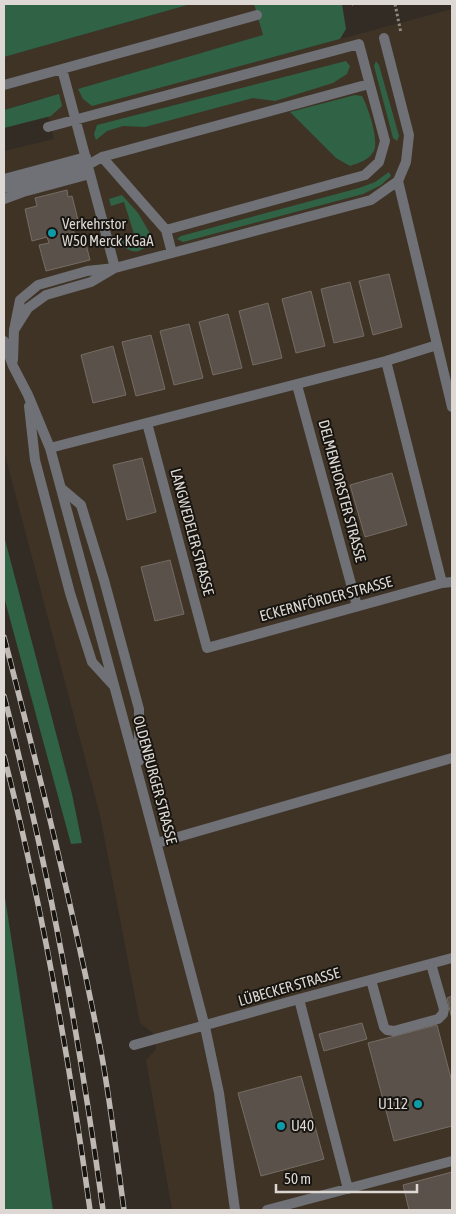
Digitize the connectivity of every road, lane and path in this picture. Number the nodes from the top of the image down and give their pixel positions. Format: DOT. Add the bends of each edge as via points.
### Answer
graph roads {
  1 [pos="396,4"];
  2 [pos="257,15"];
  3 [pos="401,33"];
  4 [pos="384,38"];
  5 [pos="62,69"];
  6 [pos="369,84"];
  7 [pos="4,85"];
  8 [pos="76,120"];
  9 [pos="48,126"];
  10 [pos="102,157"];
  11 [pos="88,165"];
  12 [pos="4,179"];
  13 [pos="398,181"];
  14 [pos="4,188"];
  15 [pos="4,199"];
  16 [pos="166,230"];
  17 [pos="172,253"];
  18 [pos="115,268"];
  19 [pos="4,341"];
  20 [pos="437,345"];
  21 [pos="386,361"];
  22 [pos="13,366"];
  23 [pos="297,384"];
  24 [pos="28,395"];
  25 [pos="452,407"];
  26 [pos="147,423"];
  27 [pos="50,448"];
  28 [pos="61,488"];
  29 [pos="447,582"];
  30 [pos="357,606"];
  31 [pos="207,648"];
  32 [pos="114,686"];
  33 [pos="452,758"];
  34 [pos="138,774"];
  35 [pos="157,844"];
  36 [pos="452,958"];
  37 [pos="431,964"];
  38 [pos="371,980"];
  39 [pos="299,999"];
  40 [pos="205,1026"];
  41 [pos="134,1045"];
  42 [pos="452,1160"];
  43 [pos="348,1189"];
  44 [pos="235,1210"];
  45 [pos="267,1210"];
  1 -- 3 [label="path"];
  2 -- 5 [label="lane"];
  4 -- 13 [label="lane" via="409,136 406,162"];
  5 -- 7 [label="lane"];
  5 -- 8 [label="lane"];
  6 -- 8 [label="lane" via="359,44"];
  6 -- 10 [label="lane"];
  6 -- 16 [label="lane" via="385,141 379,162 365,176"];
  8 -- 9 [label="lane"];
  8 -- 11 [label="lane"];
  10 -- 11 [label="lane"];
  10 -- 16 [label="lane"];
  11 -- 12 [label="lane"];
  11 -- 14 [label="lane"];
  11 -- 15 [label="lane"];
  11 -- 18 [label="lane"];
  13 -- 17 [label="lane" via="371,200"];
  13 -- 20 [label="lane"];
  16 -- 17 [label="lane"];
  17 -- 18 [label="lane"];
  18 -- 22 [label="lane" via="91,282 46,295 28,308 14,330"];
  19 -- 22 [label="lane, OLDENBURGER STRASSE"];
  20 -- 21 [label="lane"];
  20 -- 25 [label="lane"];
  21 -- 23 [label="lane"];
  21 -- 29 [label="lane"];
  22 -- 24 [label="lane, OLDENBURGER STRASSE"];
  23 -- 26 [label="lane"];
  23 -- 30 [label="lane, DELMENHORSTER STRASSE"];
  24 -- 27 [label="lane, OLDENBURGER STRASSE"];
  24 -- 32 [label="lane" via="35,460 70,593 92,662"];
  26 -- 27 [label="lane"];
  26 -- 31 [label="lane, LANGWEDELER STRASSE"];
  27 -- 28 [label="lane, OLDENBURGER STRASSE"];
  28 -- 32 [label="lane, OLDENBURGER STRASSE"];
  28 -- 34 [label="lane" via="81,505 139,709"];
  29 -- 30 [label="lane, ECKERNFÖRDER STRASSE"];
  30 -- 31 [label="lane, ECKERNFÖRDER STRASSE"];
  32 -- 34 [label="lane, OLDENBURGER STRASSE"];
  33 -- 35 [label="lane"];
  34 -- 35 [label="lane, OLDENBURGER STRASSE"];
  35 -- 40 [label="lane, OLDENBURGER STRASSE"];
  36 -- 37 [label="lane, LÜBECKER STRASSE"];
  37 -- 38 [label="lane, LÜBECKER STRASSE"];
  37 -- 38 [label="lane" via="443,1014 403,1028 387,1030 384,1027"];
  38 -- 39 [label="lane, LÜBECKER STRASSE"];
  39 -- 40 [label="lane, LÜBECKER STRASSE"];
  39 -- 43 [label="lane"];
  40 -- 41 [label="lane, LÜBECKER STRASSE"];
  40 -- 44 [label="lane, OLDENBURGER STRASSE" via="220,1093"];
  42 -- 43 [label="lane"];
  43 -- 45 [label="lane"];
}
